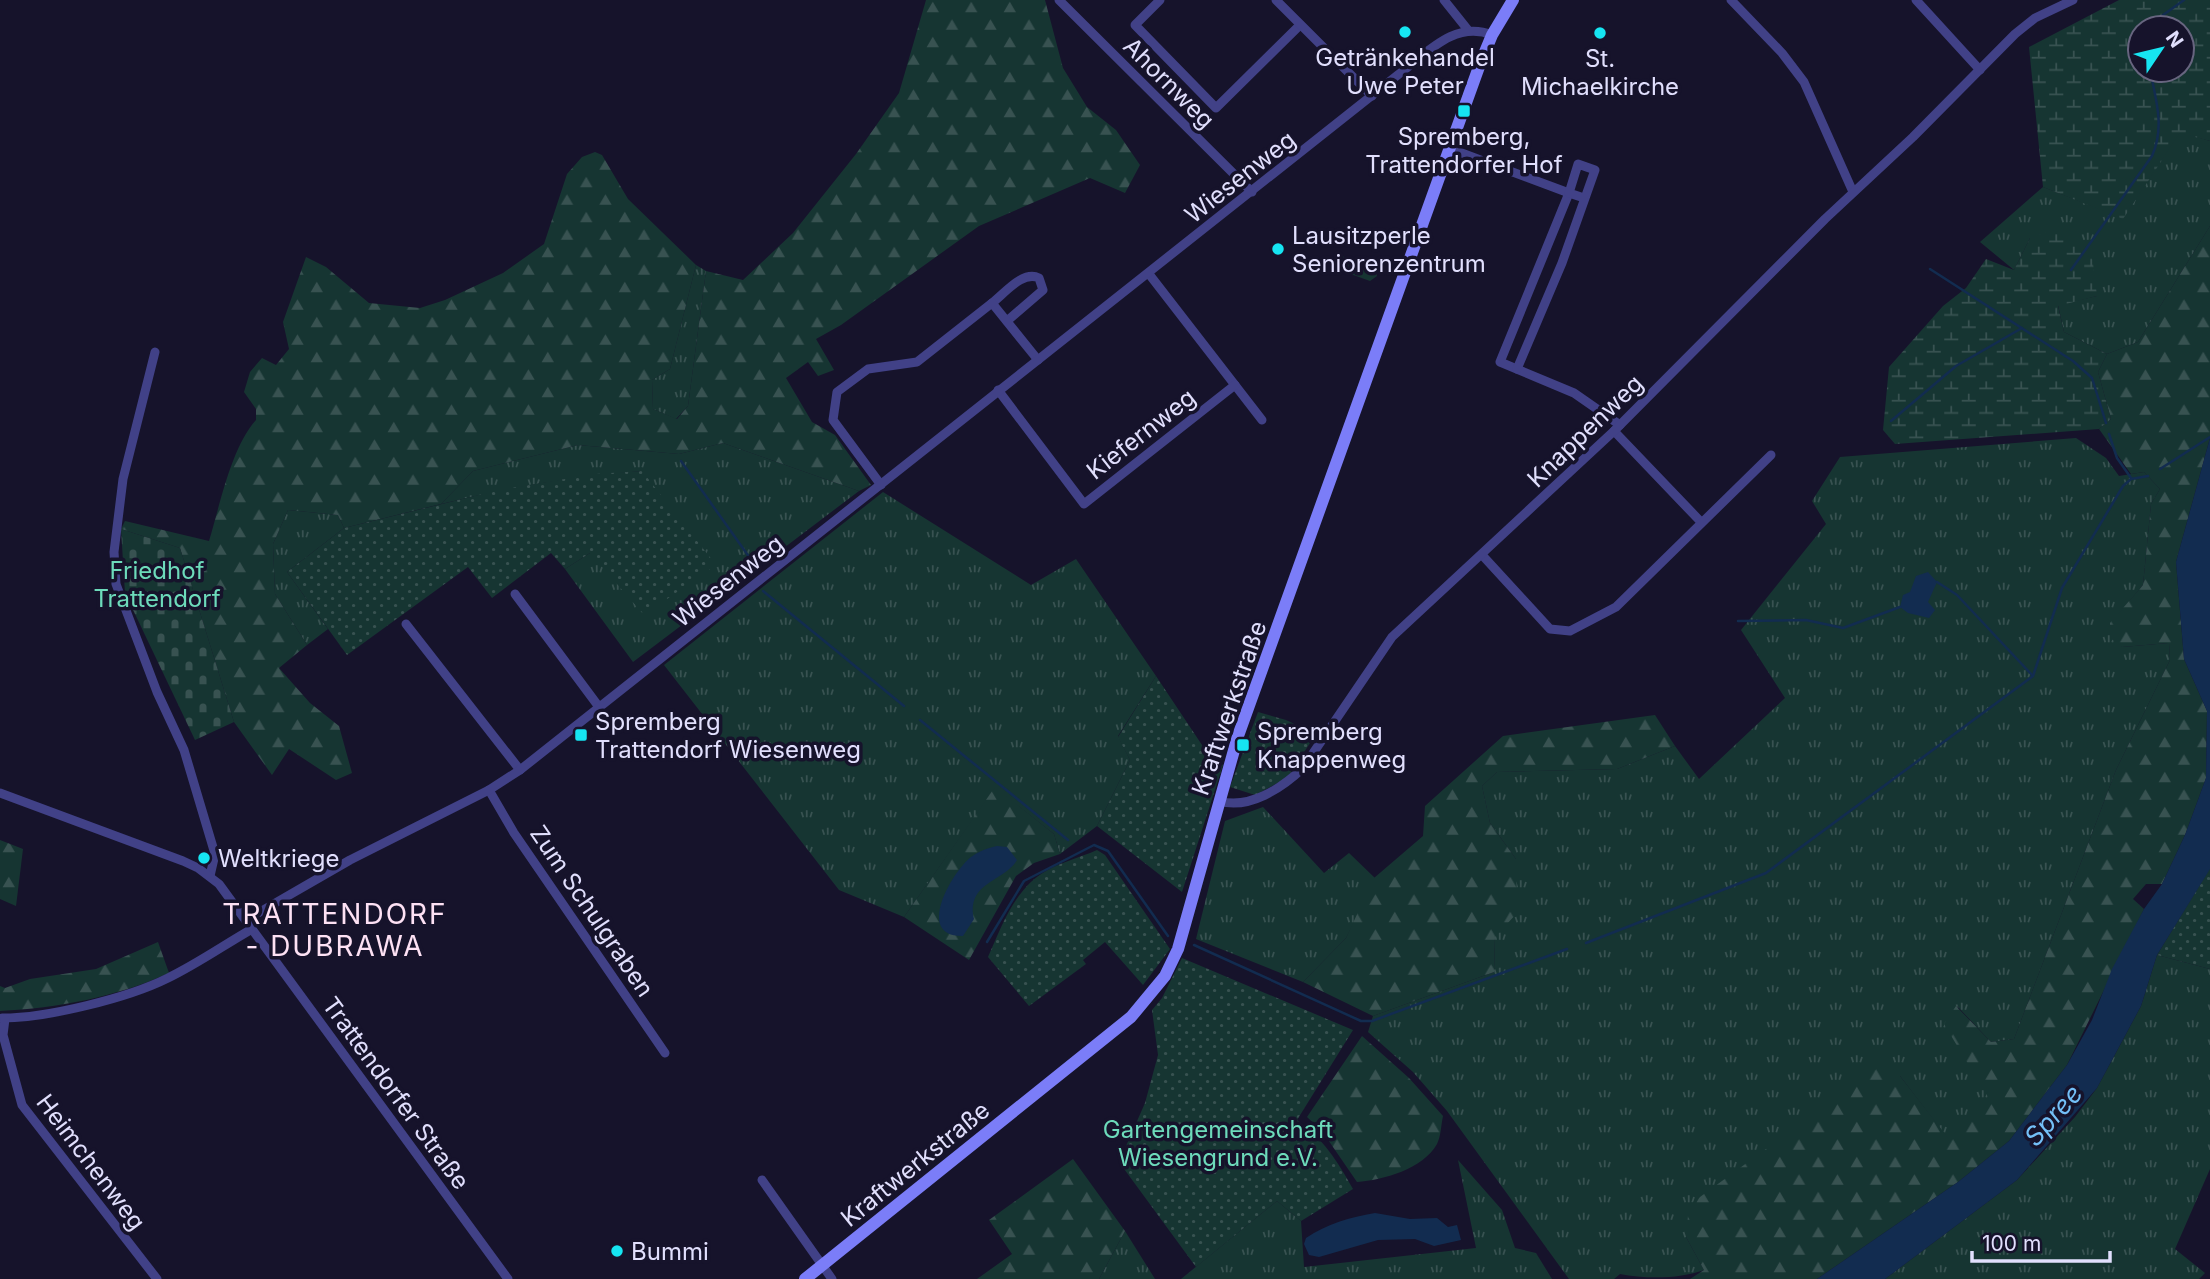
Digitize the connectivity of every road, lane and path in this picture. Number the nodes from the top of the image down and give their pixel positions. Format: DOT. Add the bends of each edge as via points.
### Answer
graph roads {
  1 [pos="1059,0"];
  2 [pos="1160,0"];
  3 [pos="1276,0"];
  4 [pos="1444,0"];
  5 [pos="1513,0"];
  6 [pos="1916,0"];
  7 [pos="2073,0"];
  8 [pos="1731,1"];
  9 [pos="1300,25"];
  10 [pos="1468,30"];
  11 [pos="1492,35"];
  12 [pos="1980,70"];
  13 [pos="1373,96"];
  14 [pos="1451,149"];
  15 [pos="1853,191"];
  16 [pos="1252,192"];
  17 [pos="1569,193"];
  18 [pos="1584,198"];
  19 [pos="1544,257"];
  20 [pos="1562,263"];
  21 [pos="1149,274"];
  22 [pos="992,303"];
  23 [pos="1007,321"];
  24 [pos="1513,334"];
  25 [pos="1530,341"];
  26 [pos="155,352"];
  27 [pos="1038,360"];
  28 [pos="1517,369"];
  29 [pos="1235,385"];
  30 [pos="998,390"];
  31 [pos="1262,419"];
  32 [pos="1617,428"];
  33 [pos="1770,455"];
  34 [pos="881,485"];
  35 [pos="1701,523"];
  36 [pos="1483,556"];
  37 [pos="515,594"];
  38 [pos="406,624"];
  39 [pos="599,707"];
  40 [pos="520,770"];
  41 [pos="489,790"];
  42 [pos="0,793"];
  43 [pos="1219,801"];
  44 [pos="210,876"];
  45 [pos="246,920"];
  46 [pos="252,929"];
  47 [pos="2,1018"];
  48 [pos="665,1053"];
  49 [pos="762,1180"];
  50 [pos="824,1264"];
  51 [pos="157,1279"];
  52 [pos="508,1279"];
  53 [pos="805,1279"];
  54 [pos="832,1279"];
  1 -- 16 [label="street, Ahornweg"];
  2 -- 9 [label="street" via="1135,25 1216,108"];
  3 -- 9 [label="street"];
  4 -- 10 [label="street"];
  5 -- 11 [label="main road, Kraftwerkstraße"];
  6 -- 12 [label="street"];
  7 -- 12 [label="street, Knappenweg" via="2035,18"];
  8 -- 15 [label="street" via="1804,82"];
  9 -- 13 [label="street"];
  10 -- 11 [label="street"];
  10 -- 13 [label="street, Wiesenweg" via="1449,37"];
  11 -- 14 [label="main road, Kraftwerkstraße"];
  12 -- 15 [label="street, Knappenweg"];
  13 -- 16 [label="street, Wiesenweg"];
  14 -- 17 [label="street"];
  14 -- 43 [label="main road, Kraftwerkstraße" via="1238,736"];
  15 -- 32 [label="street, Knappenweg"];
  16 -- 21 [label="street, Wiesenweg"];
  17 -- 18 [label="street"];
  17 -- 18 [label="street" via="1578,164 1595,170"];
  17 -- 19 [label="street"];
  18 -- 20 [label="street"];
  19 -- 20 [label="street"];
  19 -- 24 [label="street"];
  20 -- 25 [label="street"];
  21 -- 27 [label="street, Wiesenweg"];
  21 -- 29 [label="street"];
  22 -- 23 [label="street"];
  22 -- 23 [label="street" via="1025,276 1040,278 1043,290"];
  22 -- 34 [label="street" via="917,362 868,369 837,392 833,420"];
  23 -- 27 [label="street"];
  24 -- 25 [label="street"];
  24 -- 28 [label="street" via="1500,362"];
  25 -- 28 [label="street"];
  26 -- 44 [label="street" via="123,479 114,552 116,584 184,750 215,853"];
  27 -- 30 [label="street, Wiesenweg"];
  28 -- 32 [label="street" via="1574,393"];
  29 -- 30 [label="street, Kiefernweg" via="1084,504"];
  29 -- 31 [label="street"];
  30 -- 34 [label="street, Wiesenweg"];
  32 -- 35 [label="street"];
  32 -- 36 [label="street, Knappenweg"];
  33 -- 35 [label="street"];
  34 -- 39 [label="street, Wiesenweg"];
  35 -- 36 [label="street" via="1616,607 1570,631 1550,629"];
  36 -- 43 [label="street, Knappenweg" via="1392,637 1303,768 1290,780 1247,801"];
  37 -- 39 [label="street"];
  38 -- 40 [label="street"];
  39 -- 40 [label="street, Wiesenweg"];
  40 -- 41 [label="street, Wiesenweg"];
  41 -- 45 [label="street, Wiesenweg" via="350,860"];
  41 -- 48 [label="street, Zum Schulgraben"];
  42 -- 44 [label="street" via="183,861"];
  43 -- 50 [label="main road, Kraftwerkstraße" via="1188,921 1152,995 1131,1017"];
  44 -- 45 [label="street, Trattendorfer Straße"];
  45 -- 46 [label="street, Trattendorfer Straße"];
  46 -- 47 [label="street" via="142,989 102,1002"];
  46 -- 52 [label="street, Trattendorfer Straße"];
  47 -- 51 [label="street, Heimchenweg" via="22,1105"];
  49 -- 50 [label="street"];
  50 -- 53 [label="main road, Kraftwerkstraße"];
  50 -- 54 [label="street"];
}
